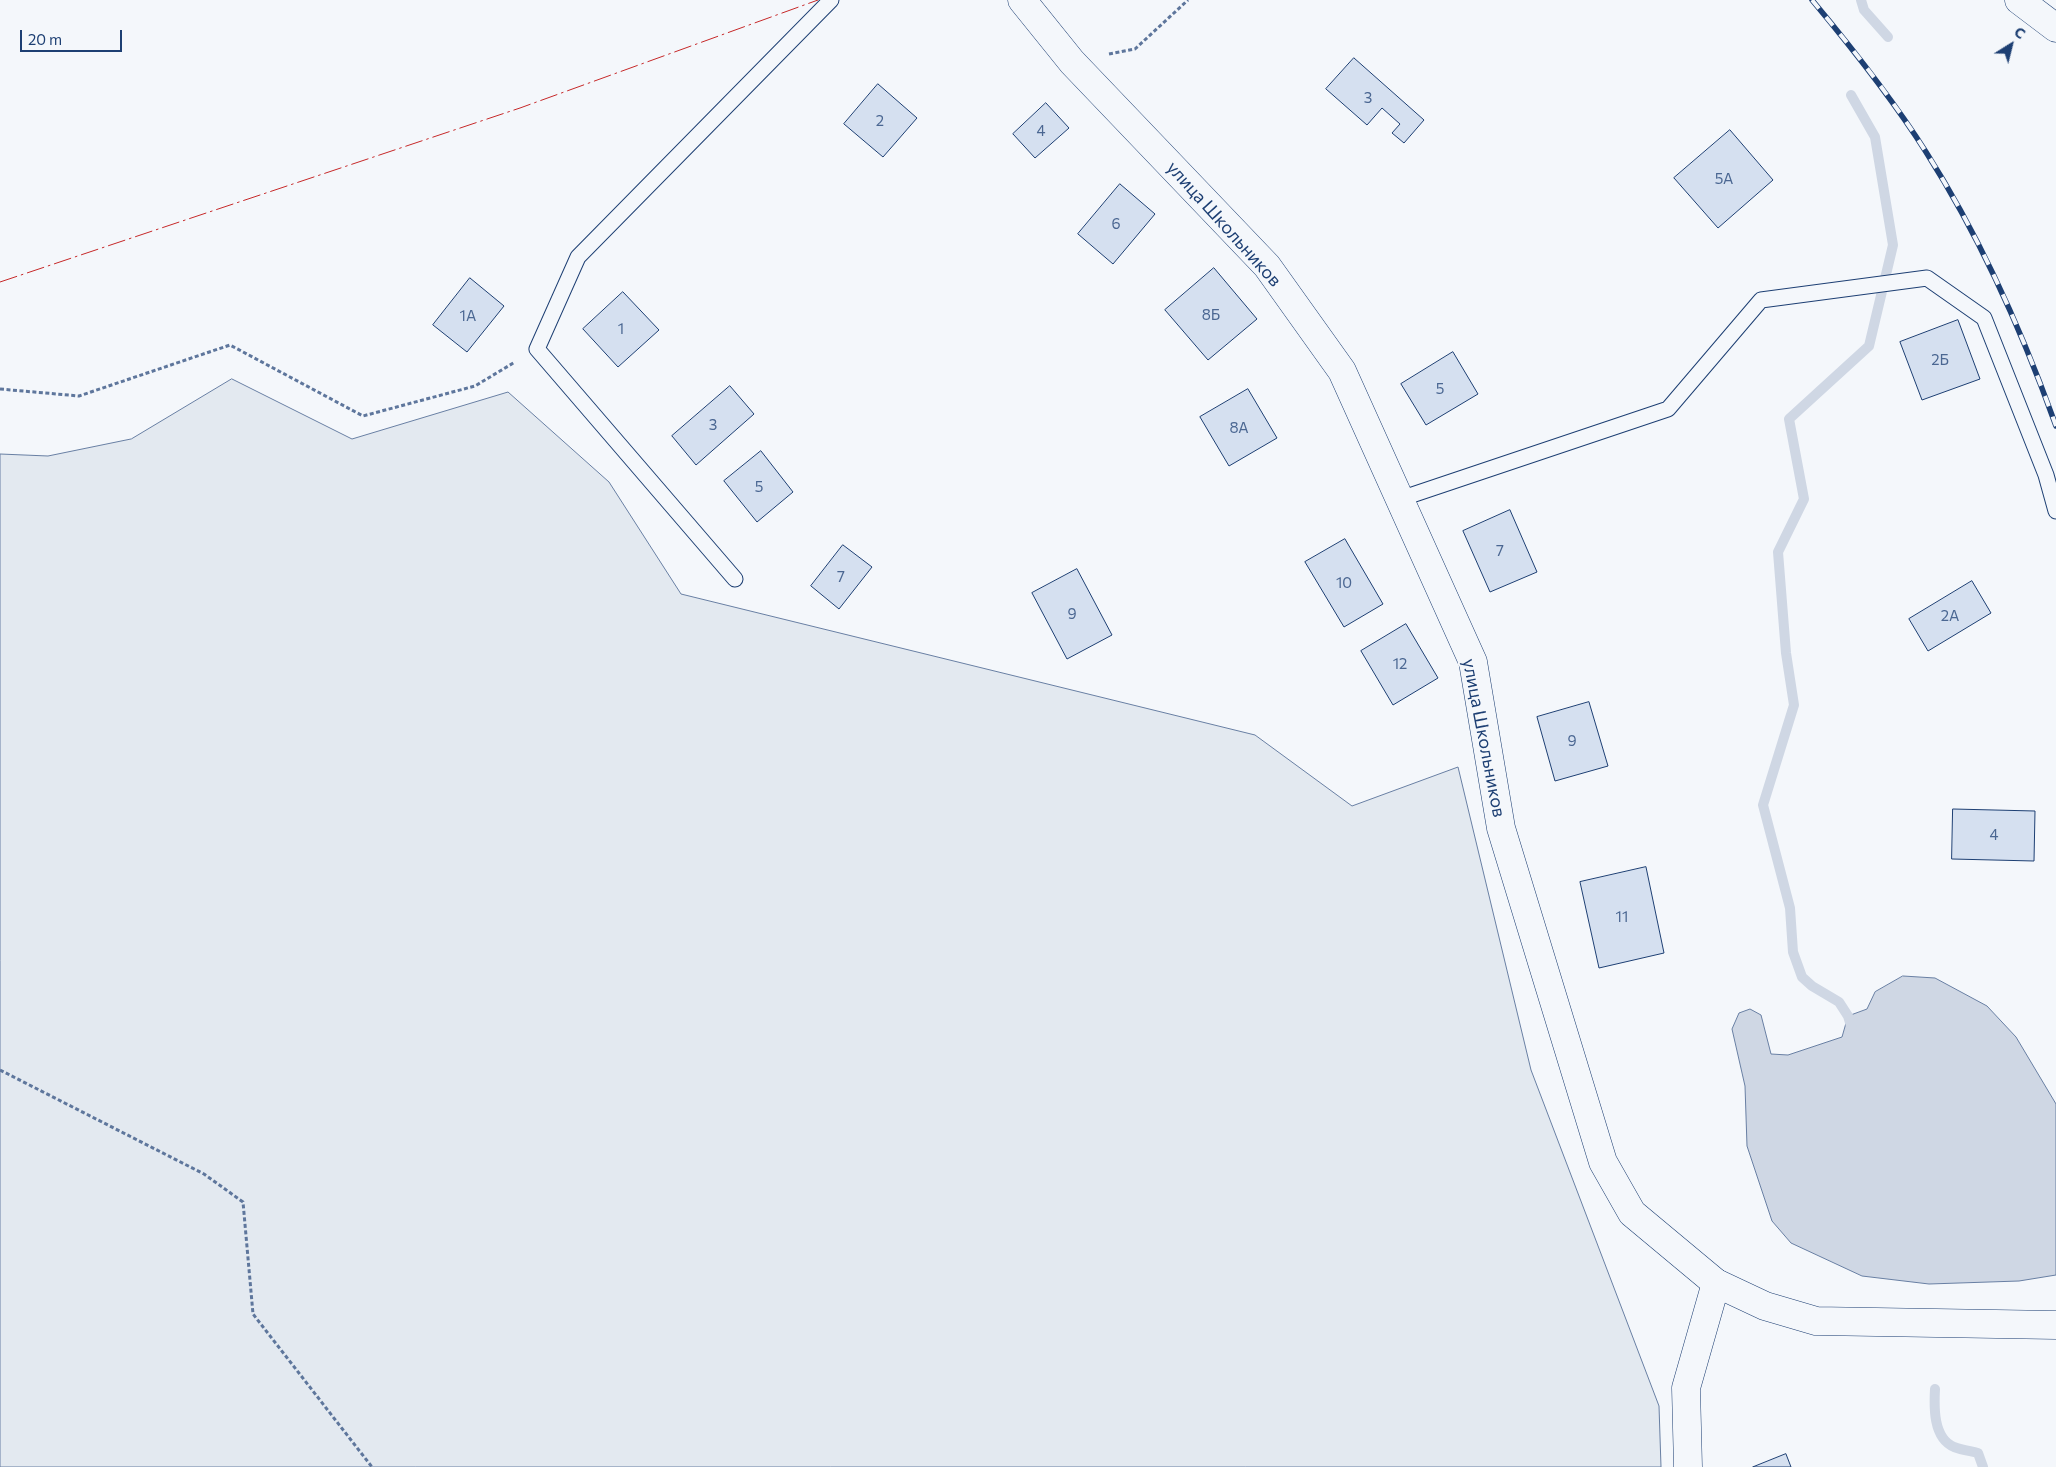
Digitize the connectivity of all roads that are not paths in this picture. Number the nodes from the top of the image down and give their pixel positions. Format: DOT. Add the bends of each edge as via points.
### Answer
graph roads {
  1 [pos="831,0"];
  2 [pos="1022,0"];
  3 [pos="2019,0"];
  4 [pos="2056,28"];
  5 [pos="1400,499"];
  6 [pos="2056,511"];
  7 [pos="735,579"];
  8 [pos="1716,1283"];
  9 [pos="2056,1325"];
  10 [pos="1688,1467"];
  1 -- 7 [label="lane" via="578,257 537,349"];
  2 -- 5 [label="street, улица Школьников" via="1072,62 1267,266 1342,371"];
  3 -- 4 [label="street"];
  5 -- 6 [label="lane" via="1668,409 1761,300 1927,278 1984,318 2046,475"];
  5 -- 8 [label="street, улица Школьников" via="1473,662 1501,828 1603,1162 1632,1213"];
  8 -- 9 [label="street, улица Школьников" via="1764,1306 1816,1321"];
  8 -- 10 [label="street" via="1686,1388"];
}
